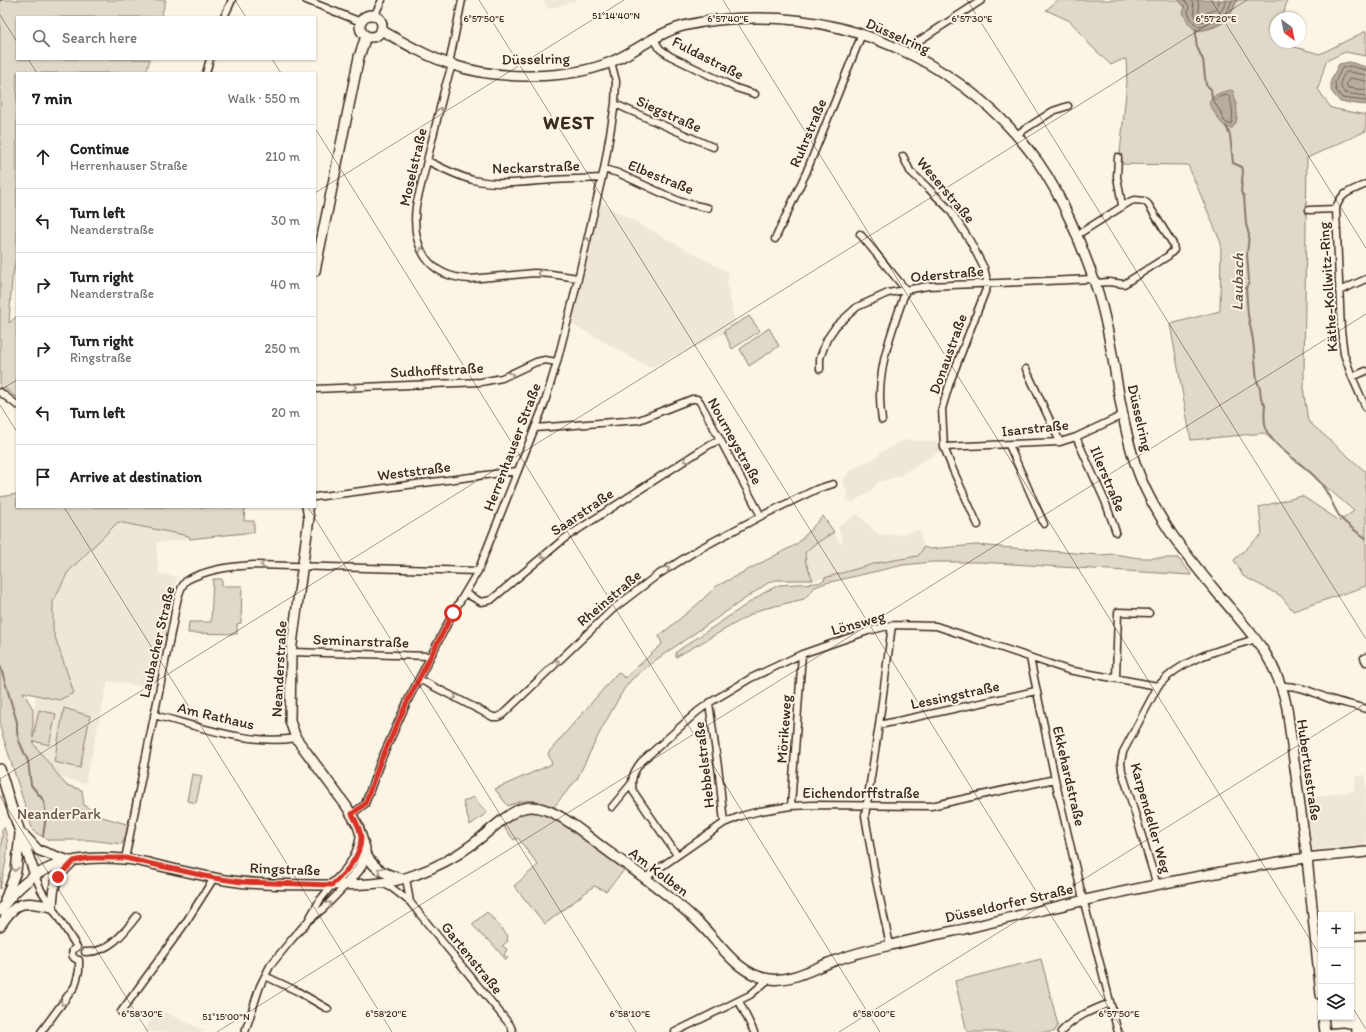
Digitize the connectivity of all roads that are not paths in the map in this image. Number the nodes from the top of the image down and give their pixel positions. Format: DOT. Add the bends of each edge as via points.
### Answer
graph roads {
  1 [pos="232,0"];
  2 [pos="306,0"];
  3 [pos="382,0"];
  4 [pos="462,0"];
  5 [pos="982,0"];
  6 [pos="224,16"];
  7 [pos="374,16"];
  8 [pos="361,22"];
  9 [pos="381,30"];
  10 [pos="862,34"];
  11 [pos="366,36"];
  12 [pos="654,40"];
  13 [pos="911,54"];
  14 [pos="210,60"];
  15 [pos="611,62"];
  16 [pos="451,65"];
  17 [pos="206,72"];
  18 [pos="755,94"];
  19 [pos="615,104"];
  20 [pos="1068,106"];
  21 [pos="1016,135"];
  22 [pos="713,148"];
  23 [pos="903,156"];
  24 [pos="1118,158"];
  25 [pos="428,161"];
  26 [pos="604,169"];
  27 [pos="601,178"];
  28 [pos="1366,184"];
  29 [pos="1122,205"];
  30 [pos="708,208"];
  31 [pos="1336,209"];
  32 [pos="1309,210"];
  33 [pos="860,234"];
  34 [pos="1077,235"];
  35 [pos="775,240"];
  36 [pos="316,266"];
  37 [pos="578,278"];
  38 [pos="1366,279"];
  39 [pos="1094,281"];
  40 [pos="988,284"];
  41 [pos="906,290"];
  42 [pos="1339,291"];
  43 [pos="557,362"];
  44 [pos="820,369"];
  45 [pos="1026,369"];
  46 [pos="1366,371"];
  47 [pos="1352,378"];
  48 [pos="316,389"];
  49 [pos="0,392"];
  50 [pos="16,404"];
  51 [pos="1366,408"];
  52 [pos="1123,415"];
  53 [pos="882,420"];
  54 [pos="535,428"];
  55 [pos="1076,438"];
  56 [pos="720,440"];
  57 [pos="1060,442"];
  58 [pos="1009,445"];
  59 [pos="944,447"];
  60 [pos="517,471"];
  61 [pos="834,484"];
  62 [pos="316,497"];
  63 [pos="306,508"];
  64 [pos="761,516"];
  65 [pos="1044,524"];
  66 [pos="978,525"];
  67 [pos="1116,532"];
  68 [pos="302,567"];
  69 [pos="478,571"];
  70 [pos="465,593"];
  71 [pos="1149,614"];
  72 [pos="892,625"];
  73 [pos="1256,639"];
  74 [pos="291,652"];
  75 [pos="802,654"];
  76 [pos="430,656"];
  77 [pos="1366,657"];
  78 [pos="1030,658"];
  79 [pos="1366,662"];
  80 [pos="1116,678"];
  81 [pos="419,679"];
  82 [pos="1158,686"];
  83 [pos="1282,686"];
  84 [pos="1036,691"];
  85 [pos="709,703"];
  86 [pos="1366,709"];
  87 [pos="154,715"];
  88 [pos="879,725"];
  89 [pos="296,738"];
  90 [pos="1,773"];
  91 [pos="1055,779"];
  92 [pos="631,784"];
  93 [pos="867,805"];
  94 [pos="791,806"];
  95 [pos="612,807"];
  96 [pos="519,809"];
  97 [pos="352,814"];
  98 [pos="724,823"];
  99 [pos="20,831"];
  100 [pos="362,837"];
  101 [pos="1366,852"];
  102 [pos="365,853"];
  103 [pos="677,856"];
  104 [pos="125,858"];
  105 [pos="1307,858"];
  106 [pos="72,861"];
  107 [pos="35,875"];
  108 [pos="214,878"];
  109 [pos="645,878"];
  110 [pos="404,879"];
  111 [pos="381,883"];
  112 [pos="347,884"];
  113 [pos="332,885"];
  114 [pos="1157,885"];
  115 [pos="1083,900"];
  116 [pos="410,902"];
  117 [pos="52,907"];
  118 [pos="2,908"];
  119 [pos="137,916"];
  120 [pos="308,921"];
  121 [pos="0,926"];
  122 [pos="1366,936"];
  123 [pos="1354,937"];
  124 [pos="1318,942"];
  125 [pos="890,945"];
  126 [pos="76,947"];
  127 [pos="1318,948"];
  128 [pos="85,952"];
  129 [pos="79,960"];
  130 [pos="265,976"];
  131 [pos="769,979"];
  132 [pos="1320,984"];
  133 [pos="739,1000"];
  134 [pos="1110,1003"];
  135 [pos="328,1009"];
  136 [pos="121,1012"];
  137 [pos="1323,1020"];
  138 [pos="41,1032"];
  139 [pos="245,1032"];
  140 [pos="513,1032"];
  141 [pos="675,1032"];
  142 [pos="754,1032"];
  143 [pos="1061,1032"];
  144 [pos="1118,1032"];
  145 [pos="1325,1032"];
  146 [pos="1330,1032"];
  147 [pos="1348,1032"];
  1 -- 6 [label="street"];
  2 -- 8 [label="street"];
  3 -- 7 [label="street"];
  4 -- 16 [label="street, Moselstraße"];
  5 -- 13 [label="street" via="917,42"];
  7 -- 8 [label="street" via="366,16"];
  7 -- 9 [label="street" via="381,22"];
  8 -- 11 [label="street" via="360,30"];
  9 -- 11 [label="street" via="376,35"];
  9 -- 16 [label="street, Düsselring"];
  10 -- 12 [label="street, Düsselring" via="794,19 740,18 684,26"];
  10 -- 13 [label="street, Düsselring"];
  10 -- 35 [label="street, Ruhrstraße" via="806,173"];
  11 -- 36 [label="street"];
  12 -- 15 [label="street, Düsselring"];
  12 -- 18 [label="street, Fuldastraße" via="660,49 670,56 736,88"];
  13 -- 21 [label="street, Düsselring" via="966,88"];
  14 -- 17 [label="street"];
  15 -- 16 [label="street, Düsselring" via="578,72 541,76 486,73"];
  15 -- 19 [label="street, Herrenhauser Straße" via="616,81"];
  25 -- 16 [label="street, Moselstraße, one-way"];
  19 -- 22 [label="street, Siegstraße"];
  19 -- 26 [label="street, Herrenhauser Straße"];
  20 -- 21 [label="street" via="1052,111"];
  21 -- 34 [label="street, Düsselring" via="1040,165"];
  23 -- 40 [label="street, Weserstraße" via="910,171 950,210 984,268"];
  24 -- 29 [label="street" via="1117,177"];
  25 -- 27 [label="street, Neckarstraße" via="453,173 493,183"];
  37 -- 25 [label="street, Moselstraße, one-way" via="534,273 460,279 447,276 438,270 424,256 415,226 416,206"];
  26 -- 27 [label="street, Herrenhauser Straße"];
  26 -- 30 [label="street, Elbestraße" via="681,202"];
  37 -- 27 [label="street, Herrenhauser Straße, one-way"];
  28 -- 31 [label="street, Käthe-Kollwitz-Ring" via="1342,196"];
  29 -- 34 [label="street"];
  29 -- 39 [label="street" via="1135,200 1148,204 1173,244 1174,250 1124,284"];
  31 -- 32 [label="street, Käthe-Kollwitz-Ring"];
  31 -- 42 [label="street, Käthe-Kollwitz-Ring"];
  33 -- 41 [label="street"];
  34 -- 39 [label="street, Düsselring"];
  37 -- 43 [label="street, Herrenhauser Straße"];
  38 -- 42 [label="street"];
  39 -- 40 [label="street, Oderstraße"];
  39 -- 52 [label="street, Düsselring" via="1110,345"];
  40 -- 41 [label="street, Oderstraße" via="928,286"];
  40 -- 59 [label="street, Donaustraße" via="942,409"];
  41 -- 44 [label="street, Oderstraße" via="888,293 857,307 836,326 827,339 820,358"];
  41 -- 53 [label="street" via="883,360 879,404"];
  42 -- 47 [label="street, Käthe-Kollwitz-Ring" via="1344,354"];
  48 -- 43 [label="street, Sudhoffstraße, one-way" via="481,382 502,378 536,362"];
  43 -- 54 [label="street, Herrenhauser Straße"];
  45 -- 57 [label="street"];
  46 -- 47 [label="street"];
  47 -- 51 [label="street, Käthe-Kollwitz-Ring"];
  49 -- 50 [label="street"];
  52 -- 55 [label="street, Isarstraße"];
  52 -- 73 [label="street, Düsselring" via="1136,465 1145,488 1167,528"];
  54 -- 56 [label="street, Nourneystraße" via="639,420 697,399"];
  54 -- 60 [label="street, Herrenhauser Straße"];
  55 -- 57 [label="street, Isarstraße"];
  55 -- 67 [label="street, Illerstraße" via="1105,501"];
  56 -- 64 [label="street, Nourneystraße"];
  56 -- 70 [label="street, Saarstraße, one-way" via="708,445 565,538 491,600 481,602"];
  57 -- 58 [label="street, Isarstraße"];
  58 -- 59 [label="street, Isarstraße"];
  58 -- 65 [label="street"];
  59 -- 66 [label="street, Donaustraße"];
  60 -- 62 [label="street, Weststraße"];
  60 -- 69 [label="street, Herrenhauser Straße"];
  61 -- 64 [label="street, Rheinstraße" via="817,489"];
  63 -- 68 [label="street, Neanderstraße" via="309,518"];
  81 -- 64 [label="street, Rheinstraße, one-way" via="493,717 498,717 613,609 656,576"];
  68 -- 69 [label="street, Laubacher Straße"];
  68 -- 74 [label="street, Neanderstraße"];
  68 -- 87 [label="street, Laubacher Straße, one-way" via="235,566 187,580 180,590"];
  69 -- 70 [label="street, Herrenhauser Straße"];
  70 -- 76 [label="street, Herrenhauser Straße"];
  71 -- 80 [label="street" via="1118,612"];
  72 -- 75 [label="street, Lönsweg"];
  72 -- 78 [label="street, Lönsweg" via="936,626"];
  72 -- 88 [label="street"];
  73 -- 82 [label="street, Karpendeller Weg" via="1208,653 1165,678"];
  73 -- 83 [label="street, Düsselring" via="1268,656"];
  74 -- 76 [label="street, Seminarstraße"];
  74 -- 89 [label="street, Neanderstraße" via="290,718"];
  75 -- 85 [label="street, Lönsweg" via="750,678"];
  75 -- 94 [label="street, Mörikeweg"];
  76 -- 81 [label="street, Herrenhauser Straße"];
  77 -- 79 [label="street"];
  78 -- 80 [label="street, Lönsweg" via="1068,670"];
  78 -- 84 [label="street, Ekkehardstraße"];
  80 -- 82 [label="street, Lönsweg"];
  81 -- 97 [label="street, Herrenhauser Straße" via="381,760 365,804"];
  82 -- 114 [label="street, Karpendeller Weg" via="1123,752 1121,762"];
  83 -- 86 [label="street" via="1292,685 1331,700"];
  83 -- 105 [label="street, Hubertusstraße"];
  84 -- 88 [label="street, Lessingstraße"];
  84 -- 91 [label="street, Ekkehardstraße"];
  85 -- 92 [label="street, Lönsweg" via="640,762"];
  85 -- 98 [label="street, Hebbelstraße"];
  87 -- 89 [label="street, Am Rathaus" via="251,738"];
  87 -- 104 [label="street, Laubacher Straße"];
  88 -- 93 [label="street"];
  89 -- 97 [label="street, Neanderstraße"];
  90 -- 99 [label="street"];
  91 -- 93 [label="street, Eichendorffstraße" via="938,805"];
  91 -- 115 [label="street, Ekkehardstraße"];
  92 -- 95 [label="street, Lönsweg"];
  92 -- 103 [label="street" via="636,796"];
  93 -- 94 [label="street, Eichendorffstraße"];
  93 -- 125 [label="street" via="865,816"];
  94 -- 98 [label="street, Eichendorffstraße" via="754,812"];
  96 -- 109 [label="street, Am Kolben" via="531,807 554,814"];
  96 -- 110 [label="street, Ringstraße" via="454,857"];
  97 -- 100 [label="street, Neanderstraße"];
  98 -- 103 [label="street, Eichendorffstraße"];
  99 -- 106 [label="street" via="38,850"];
  99 -- 107 [label="street"];
  99 -- 118 [label="street, one-way" via="16,872"];
  100 -- 102 [label="street, Neanderstraße"];
  100 -- 113 [label="street" via="354,861"];
  101 -- 105 [label="street, Düsseldorfer Straße"];
  110 -- 102 [label="street, one-way" via="378,869"];
  102 -- 112 [label="street" via="359,869"];
  103 -- 109 [label="street"];
  104 -- 106 [label="street, Ringstraße" via="88,858"];
  104 -- 108 [label="street, Ringstraße"];
  105 -- 114 [label="street, Düsseldorfer Straße"];
  105 -- 124 [label="street, Hubertusstraße"];
  106 -- 107 [label="street, Ringstraße" via="51,866"];
  106 -- 117 [label="street" via="55,882"];
  107 -- 117 [label="street"];
  107 -- 118 [label="street, Ringstraße" via="14,893"];
  108 -- 113 [label="street, Ringstraße" via="252,883"];
  108 -- 136 [label="street" via="184,925"];
  109 -- 131 [label="street, Am Kolben" via="700,923 739,965 750,973"];
  110 -- 111 [label="street, Ringstraße"];
  110 -- 116 [label="street, Gartenstraße"];
  111 -- 112 [label="street, Ringstraße"];
  111 -- 116 [label="street, Gartenstraße"];
  112 -- 113 [label="street, Ringstraße"];
  120 -- 112 [label="street, one-way"];
  113 -- 120 [label="street"];
  114 -- 115 [label="street, Düsseldorfer Straße"];
  115 -- 125 [label="street, Düsseldorfer Straße"];
  115 -- 134 [label="street, Ekkehardstraße"];
  116 -- 140 [label="street, Gartenstraße"];
  117 -- 121 [label="street" via="30,903 17,906"];
  117 -- 126 [label="street"];
  119 -- 128 [label="street" via="116,942 102,950"];
  120 -- 130 [label="street" via="282,950"];
  122 -- 123 [label="street"];
  125 -- 131 [label="street, Düsseldorfer Straße" via="836,960 792,977 781,980"];
  126 -- 128 [label="street" via="82,948"];
  126 -- 129 [label="street" via="73,956"];
  127 -- 132 [label="street, Hubertusstraße"];
  128 -- 129 [label="street" via="84,958"];
  129 -- 138 [label="street, one-way" via="77,980 72,991"];
  130 -- 135 [label="street"];
  130 -- 139 [label="street"];
  131 -- 133 [label="street" via="757,990"];
  133 -- 141 [label="street"];
  133 -- 142 [label="street"];
  134 -- 143 [label="street" via="1084,1014"];
  134 -- 144 [label="street, Ekkehardstraße"];
  137 -- 145 [label="street"];
  146 -- 147 [label="street"];
}
